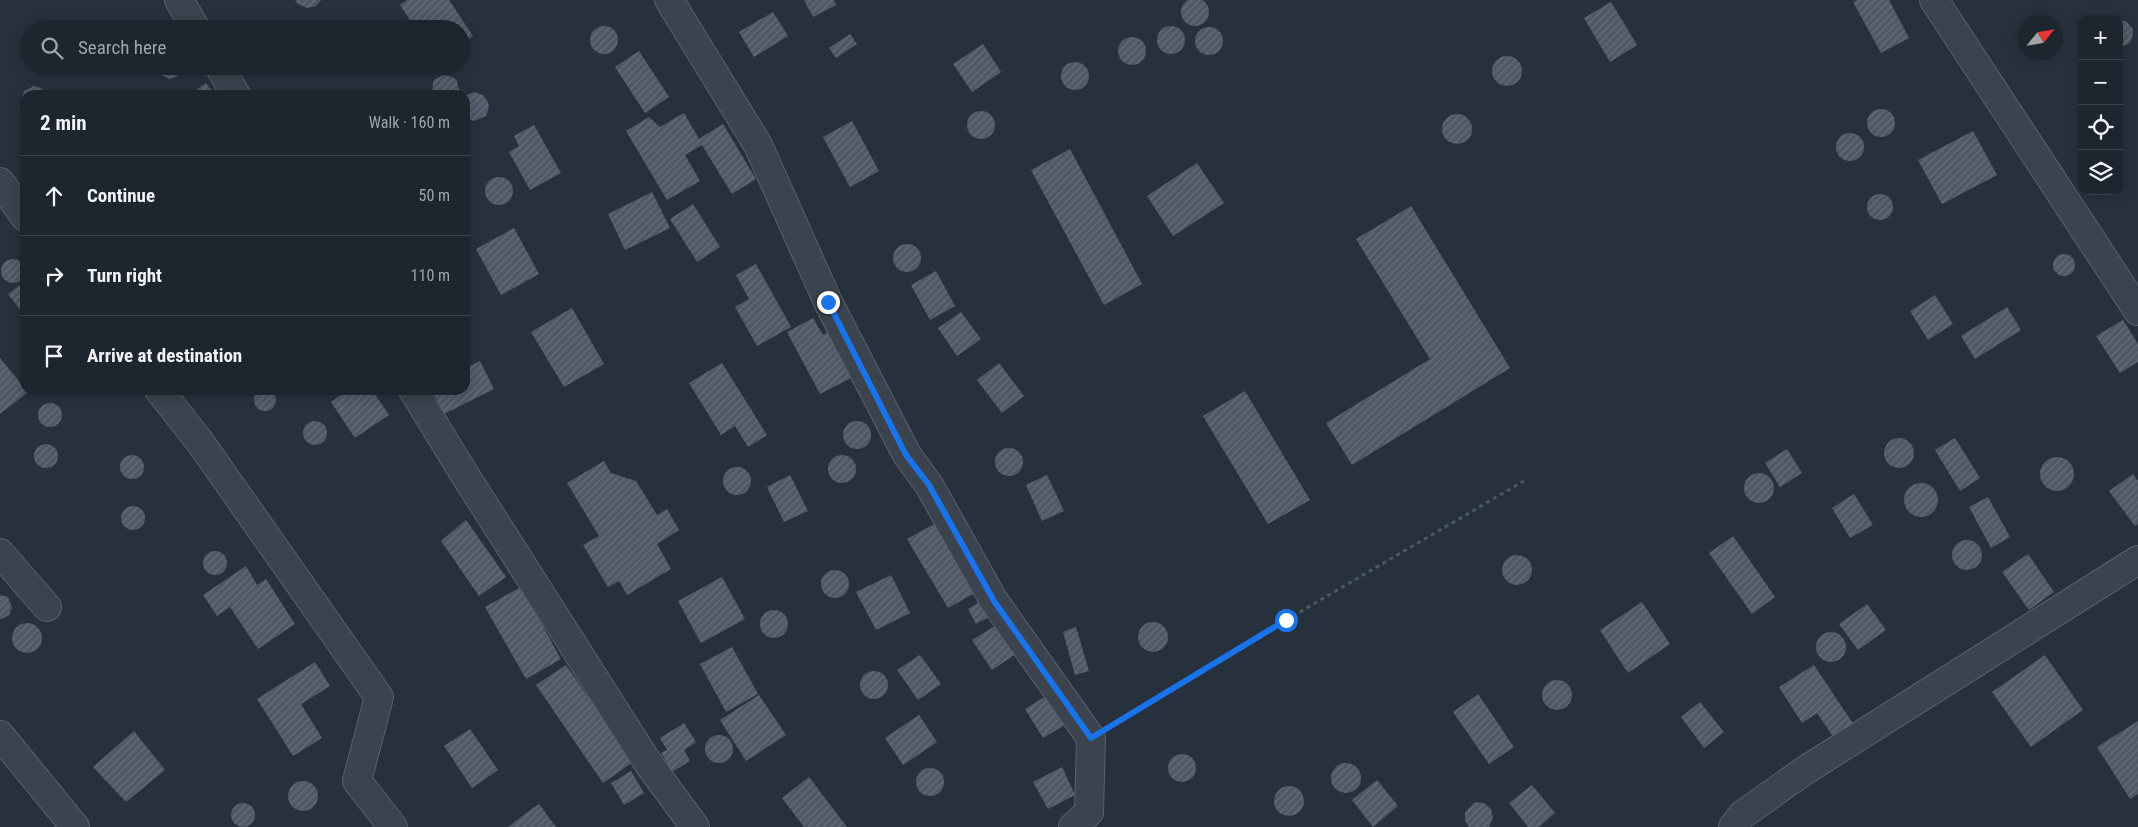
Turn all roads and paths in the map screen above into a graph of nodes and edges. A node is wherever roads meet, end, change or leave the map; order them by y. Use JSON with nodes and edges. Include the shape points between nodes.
{"nodes":[{"id":1,"x":179,"y":0,"type":"edge"},
{"id":2,"x":669,"y":0,"type":"edge"},
{"id":3,"x":1934,"y":0,"type":"edge"},
{"id":4,"x":191,"y":20,"type":"edge"},
{"id":5,"x":224,"y":75,"type":"edge"},
{"id":6,"x":233,"y":90,"type":"edge"},
{"id":7,"x":0,"y":182,"type":"edge"},
{"id":8,"x":20,"y":210,"type":"edge"},
{"id":9,"x":2138,"y":311,"type":"edge"},
{"id":10,"x":163,"y":395,"type":"edge"},
{"id":11,"x":417,"y":395,"type":"edge"},
{"id":12,"x":1524,"y":481,"type":"dead end"},
{"id":13,"x":0,"y":552,"type":"edge"},
{"id":14,"x":2138,"y":560,"type":"edge"},
{"id":15,"x":48,"y":607,"type":"dead end"},
{"id":16,"x":0,"y":735,"type":"edge"},
{"id":17,"x":1091,"y":738,"type":"junction"},
{"id":18,"x":75,"y":827,"type":"edge"},
{"id":19,"x":393,"y":827,"type":"edge"},
{"id":20,"x":695,"y":827,"type":"edge"},
{"id":21,"x":1073,"y":827,"type":"edge"},
{"id":22,"x":1735,"y":827,"type":"edge"}],
"edges":[{"from":1,"to":4,"type":"street"},
{"from":2,"to":17,"type":"street","via":[[758,145],[828,302],[906,455],[929,485],[994,601]]},
{"from":3,"to":9,"type":"street"},
{"from":5,"to":6,"type":"street"},
{"from":7,"to":8,"type":"street"},
{"from":10,"to":19,"type":"street","via":[[200,442],[379,698],[357,781]]},
{"from":11,"to":20,"type":"street","via":[[648,763]]},
{"from":12,"to":17,"type":"path"},
{"from":13,"to":15,"type":"street"},
{"from":14,"to":22,"type":"street","via":[[1804,771],[1742,815]]},
{"from":16,"to":18,"type":"street"},
{"from":17,"to":21,"type":"street","via":[[1089,812]]}]}
